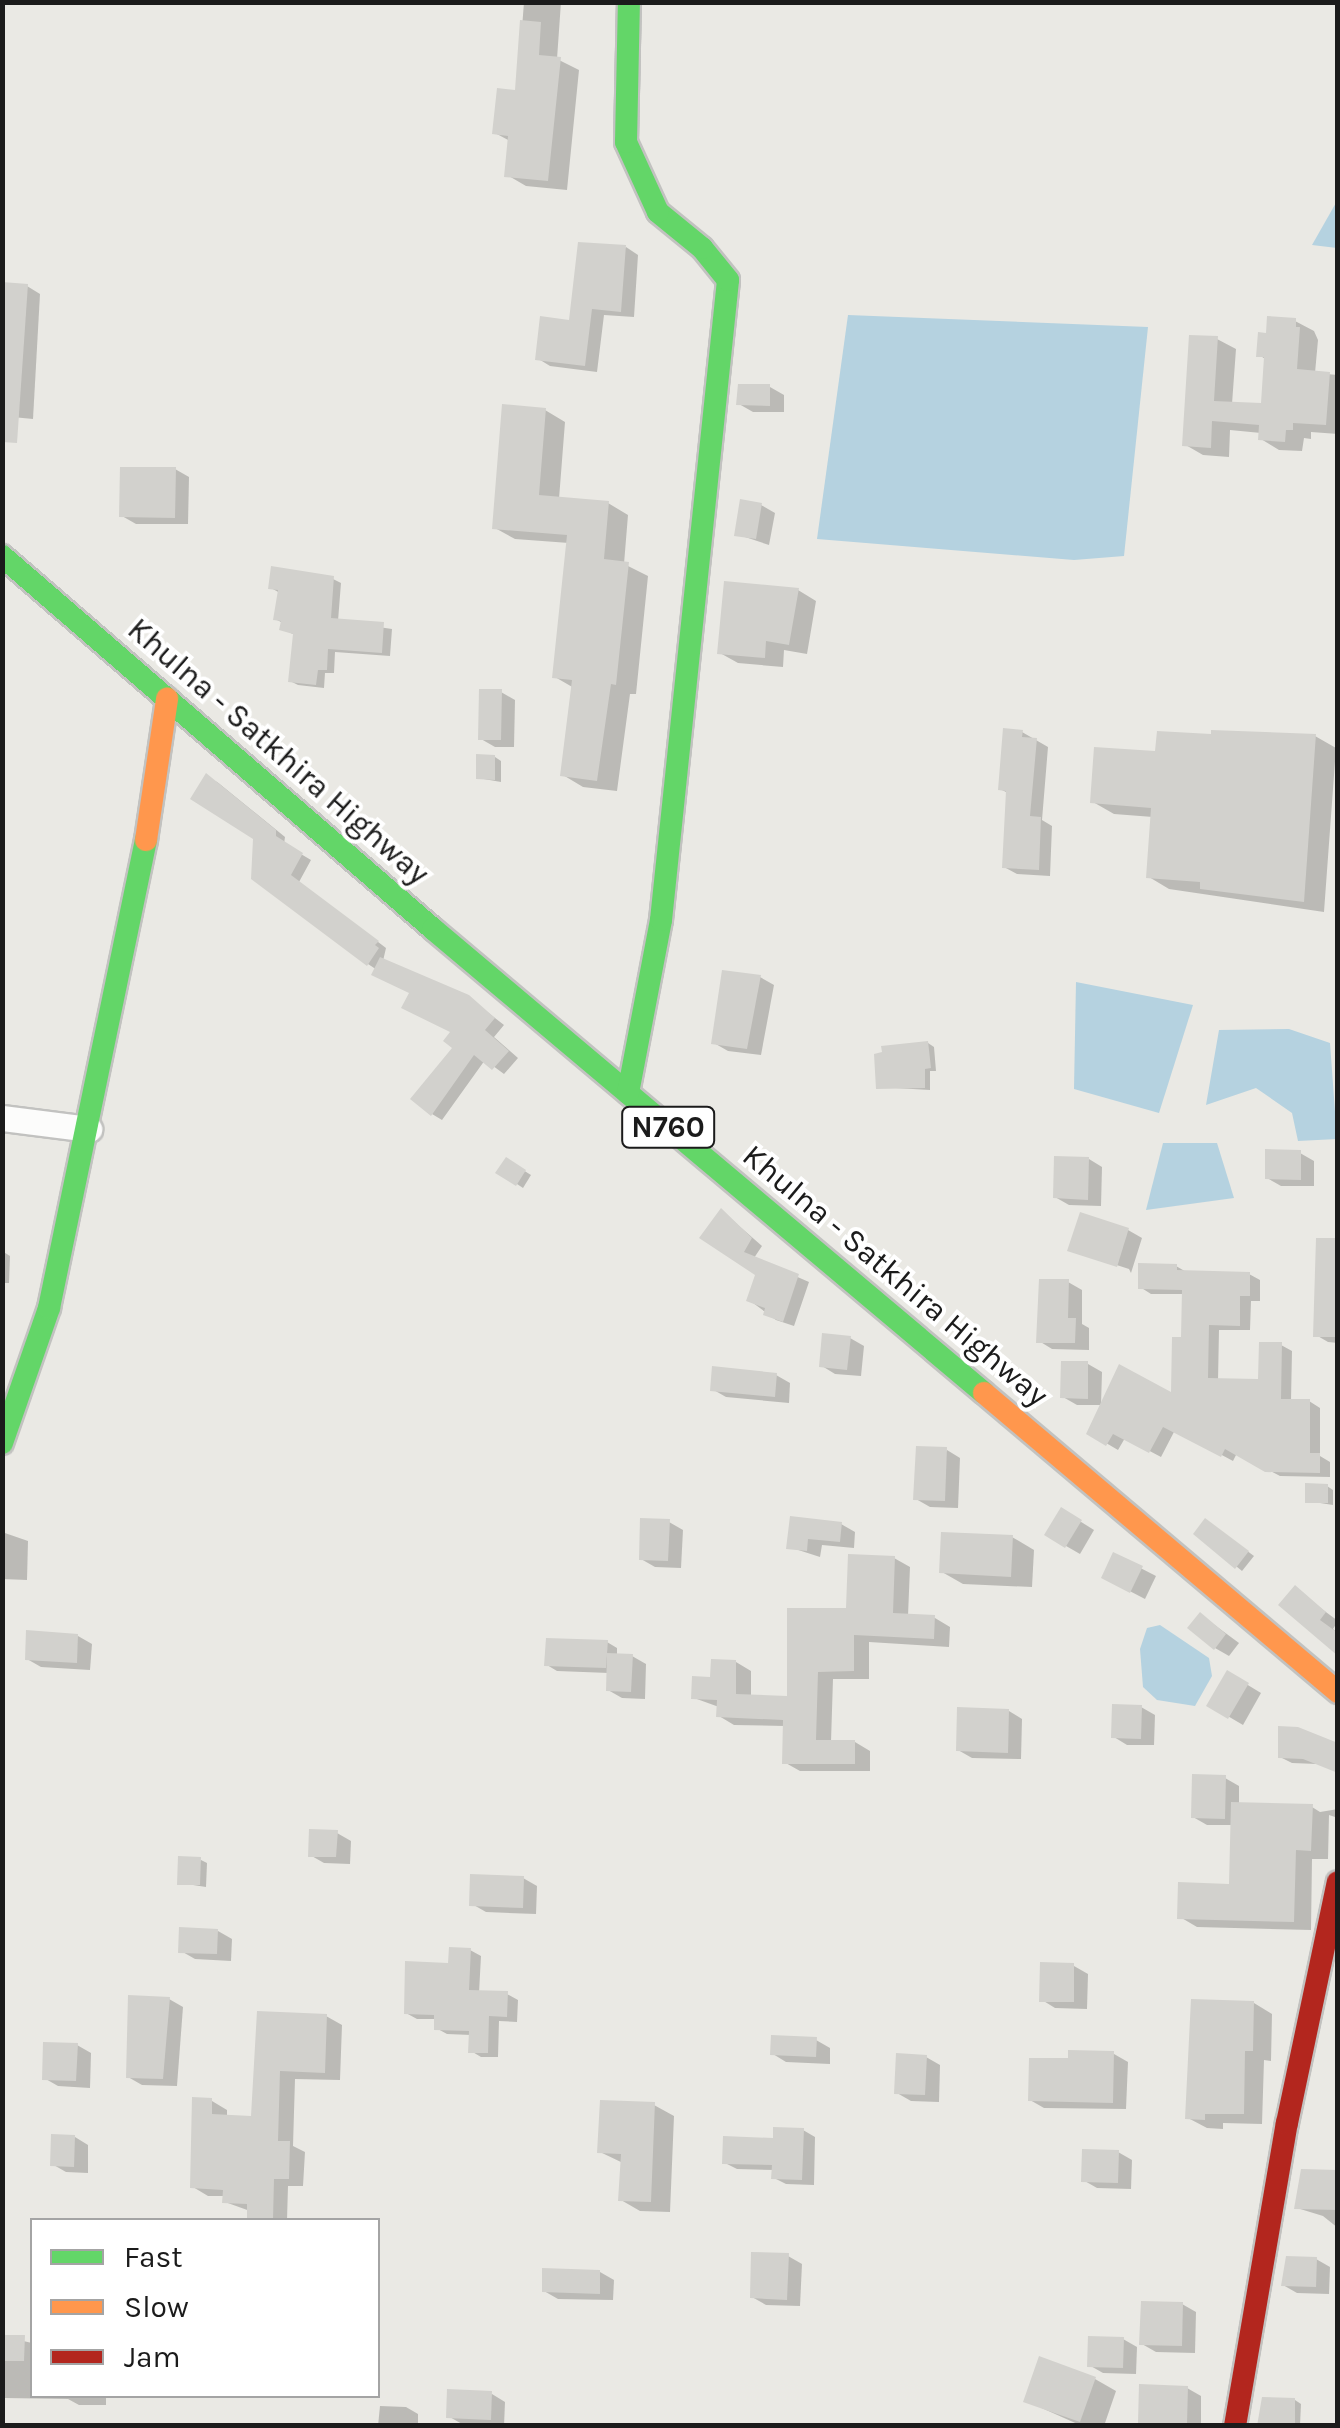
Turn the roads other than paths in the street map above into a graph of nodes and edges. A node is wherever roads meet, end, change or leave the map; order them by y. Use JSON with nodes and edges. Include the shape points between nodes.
{"nodes":[{"id":1,"x":629,"y":2,"type":"edge"},
{"id":2,"x":2,"y":556,"type":"edge"},
{"id":3,"x":167,"y":699,"type":"junction"},
{"id":4,"x":628,"y":1094,"type":"junction"},
{"id":5,"x":2,"y":1118,"type":"edge"},
{"id":6,"x":89,"y":1128,"type":"junction"},
{"id":7,"x":2,"y":1444,"type":"edge"},
{"id":8,"x":1338,"y":1692,"type":"edge"},
{"id":9,"x":1338,"y":1882,"type":"edge"},
{"id":10,"x":1235,"y":2426,"type":"edge"}],
"edges":[{"from":1,"to":4,"type":"main road","via":[[626,142],[658,212],[728,280],[661,920]]},
{"from":2,"to":3,"type":"main road","name":"Khulna - Satkhira Highway","number":"N760"},
{"from":3,"to":4,"type":"main road","name":"Khulna - Satkhira Highway","number":"N760"},
{"from":3,"to":6,"type":"main road","via":[[140,877]]},
{"from":4,"to":8,"type":"main road","name":"Khulna - Satkhira Highway","number":"N760"},
{"from":5,"to":6,"type":"street"},
{"from":6,"to":7,"type":"main road","via":[[58,1246],[50,1308]]},
{"from":9,"to":10,"type":"main road"}]}
